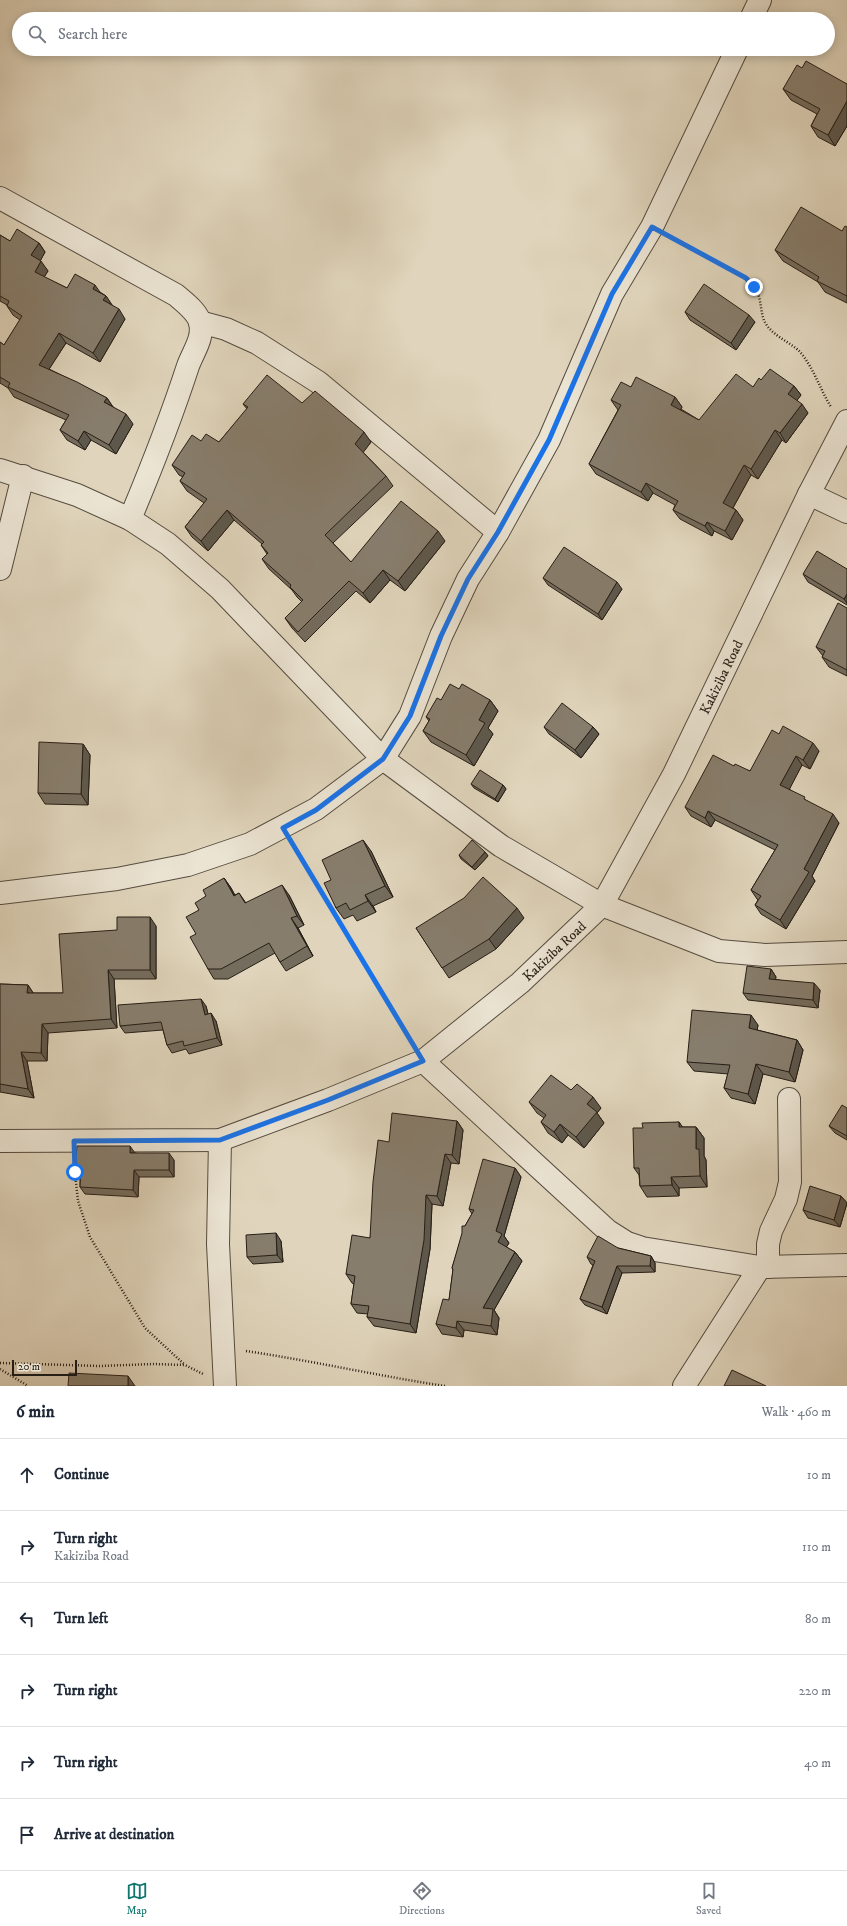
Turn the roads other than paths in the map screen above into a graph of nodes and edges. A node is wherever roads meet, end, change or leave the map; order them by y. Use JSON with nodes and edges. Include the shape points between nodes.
{"nodes":[{"id":1,"x":760,"y":0,"type":"edge"},
{"id":2,"x":754,"y":12,"type":"edge"},
{"id":3,"x":734,"y":56,"type":"edge"},
{"id":4,"x":0,"y":198,"type":"edge"},
{"id":5,"x":200,"y":322,"type":"junction"},
{"id":6,"x":845,"y":424,"type":"edge"},
{"id":7,"x":0,"y":470,"type":"edge"},
{"id":8,"x":23,"y":476,"type":"junction"},
{"id":9,"x":809,"y":494,"type":"junction"},
{"id":10,"x":847,"y":512,"type":"edge"},
{"id":11,"x":130,"y":520,"type":"junction"},
{"id":12,"x":498,"y":532,"type":"junction"},
{"id":13,"x":0,"y":569,"type":"edge"},
{"id":14,"x":383,"y":759,"type":"junction"},
{"id":15,"x":0,"y":893,"type":"edge"},
{"id":16,"x":602,"y":905,"type":"junction"},
{"id":17,"x":847,"y":952,"type":"edge"},
{"id":18,"x":423,"y":1061,"type":"junction"},
{"id":19,"x":789,"y":1099,"type":"dead end"},
{"id":20,"x":220,"y":1140,"type":"junction"},
{"id":21,"x":0,"y":1142,"type":"edge"},
{"id":22,"x":847,"y":1265,"type":"edge"},
{"id":23,"x":764,"y":1267,"type":"junction"},
{"id":24,"x":225,"y":1386,"type":"edge"},
{"id":25,"x":684,"y":1386,"type":"edge"}],
"edges":[{"from":1,"to":2,"type":"street"},
{"from":3,"to":12,"type":"street","via":[[652,227],[612,294],[549,440]]},
{"from":4,"to":5,"type":"street","via":[[176,296],[191,309]]},
{"from":5,"to":11,"type":"street","via":[[200,338]]},
{"from":5,"to":12,"type":"street","via":[[226,329],[257,343],[318,382]]},
{"from":6,"to":9,"type":"street","name":"Kakiziba Road"},
{"from":7,"to":8,"type":"street"},
{"from":8,"to":11,"type":"street","via":[[77,495]]},
{"from":8,"to":13,"type":"street"},
{"from":9,"to":10,"type":"street"},
{"from":9,"to":16,"type":"street","name":"Kakiziba Road","via":[[674,774]]},
{"from":11,"to":14,"type":"street","via":[[168,544],[220,589]]},
{"from":12,"to":14,"type":"street","via":[[468,579],[441,636],[410,716]]},
{"from":14,"to":15,"type":"street","via":[[316,810],[250,844],[188,865],[117,879]]},
{"from":14,"to":16,"type":"street","via":[[500,846]]},
{"from":16,"to":17,"type":"street","via":[[719,951],[765,955]]},
{"from":16,"to":18,"type":"street","name":"Kakiziba Road","via":[[520,983]]},
{"from":18,"to":20,"type":"street","name":"Kakiziba Road"},
{"from":18,"to":23,"type":"street","via":[[617,1237],[642,1248]]},
{"from":19,"to":23,"type":"street","via":[[790,1182],[786,1198],[771,1230]]},
{"from":20,"to":21,"type":"street","name":"Kakiziba Road"},
{"from":20,"to":24,"type":"street","via":[[218,1244]]},
{"from":22,"to":23,"type":"street"},
{"from":23,"to":25,"type":"street"}]}
